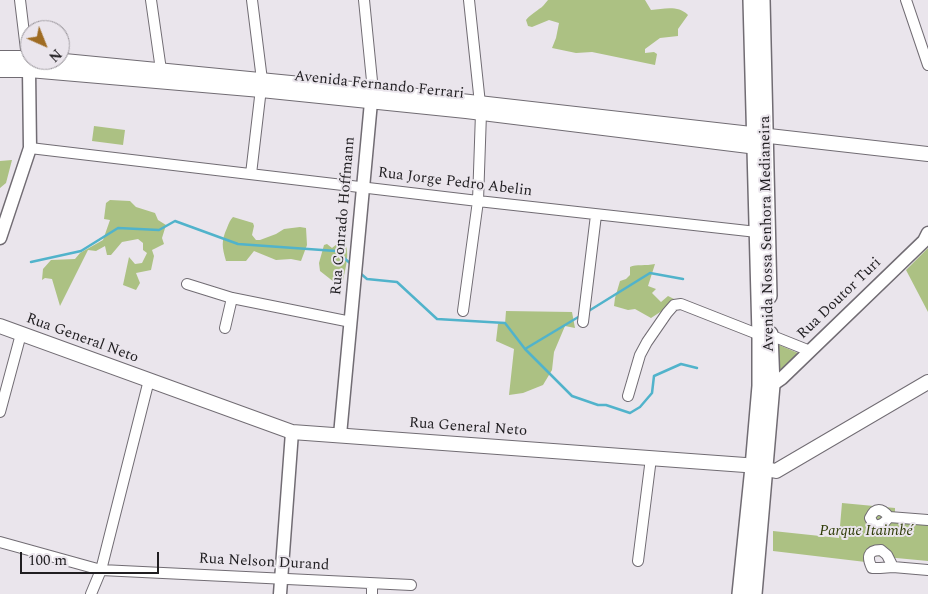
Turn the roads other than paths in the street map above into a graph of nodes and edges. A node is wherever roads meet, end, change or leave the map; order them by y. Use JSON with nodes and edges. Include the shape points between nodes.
{"nodes":[{"id":1,"x":20,"y":0,"type":"edge"},
{"id":2,"x":151,"y":0,"type":"edge"},
{"id":3,"x":252,"y":0,"type":"edge"},
{"id":4,"x":364,"y":0,"type":"edge"},
{"id":5,"x":469,"y":0,"type":"edge"},
{"id":6,"x":751,"y":0,"type":"edge"},
{"id":7,"x":762,"y":0,"type":"edge"},
{"id":8,"x":906,"y":0,"type":"edge"},
{"id":9,"x":23,"y":20,"type":"edge"},
{"id":10,"x":0,"y":58,"type":"edge"},
{"id":11,"x":20,"y":61,"type":"edge"},
{"id":12,"x":70,"y":61,"type":"edge"},
{"id":13,"x":20,"y":64,"type":"edge"},
{"id":14,"x":928,"y":65,"type":"edge"},
{"id":15,"x":70,"y":66,"type":"edge"},
{"id":16,"x":0,"y":70,"type":"edge"},
{"id":17,"x":29,"y":70,"type":"edge"},
{"id":18,"x":161,"y":70,"type":"junction"},
{"id":19,"x":261,"y":85,"type":"junction"},
{"id":20,"x":372,"y":96,"type":"junction"},
{"id":21,"x":480,"y":108,"type":"junction"},
{"id":22,"x":760,"y":141,"type":"junction"},
{"id":23,"x":30,"y":148,"type":"junction"},
{"id":24,"x":928,"y":154,"type":"edge"},
{"id":25,"x":251,"y":174,"type":"junction"},
{"id":26,"x":363,"y":187,"type":"junction"},
{"id":27,"x":478,"y":201,"type":"junction"},
{"id":28,"x":596,"y":214,"type":"junction"},
{"id":29,"x":757,"y":232,"type":"junction"},
{"id":30,"x":928,"y":233,"type":"edge"},
{"id":31,"x":0,"y":238,"type":"edge"},
{"id":32,"x":187,"y":284,"type":"dead end"},
{"id":33,"x":232,"y":298,"type":"junction"},
{"id":34,"x":463,"y":311,"type":"dead end"},
{"id":35,"x":351,"y":322,"type":"junction"},
{"id":36,"x":584,"y":322,"type":"dead end"},
{"id":37,"x":0,"y":326,"type":"edge"},
{"id":38,"x":225,"y":328,"type":"dead end"},
{"id":39,"x":20,"y":334,"type":"junction"},
{"id":40,"x":765,"y":335,"type":"junction"},
{"id":41,"x":810,"y":350,"type":"junction"},
{"id":42,"x":149,"y":380,"type":"junction"},
{"id":43,"x":928,"y":382,"type":"edge"},
{"id":44,"x":772,"y":385,"type":"junction"},
{"id":45,"x":628,"y":396,"type":"dead end"},
{"id":46,"x":0,"y":412,"type":"edge"},
{"id":47,"x":292,"y":432,"type":"junction"},
{"id":48,"x":340,"y":435,"type":"junction"},
{"id":49,"x":651,"y":458,"type":"junction"},
{"id":50,"x":759,"y":468,"type":"junction"},
{"id":51,"x":889,"y":516,"type":"dead end"},
{"id":52,"x":928,"y":520,"type":"edge"},
{"id":53,"x":0,"y":542,"type":"edge"},
{"id":54,"x":638,"y":561,"type":"dead end"},
{"id":55,"x":893,"y":567,"type":"dead end"},
{"id":56,"x":101,"y":570,"type":"junction"},
{"id":57,"x":928,"y":570,"type":"edge"},
{"id":58,"x":282,"y":579,"type":"junction"},
{"id":59,"x":411,"y":586,"type":"dead end"},
{"id":60,"x":372,"y":589,"type":"edge"},
{"id":61,"x":91,"y":594,"type":"edge"},
{"id":62,"x":280,"y":594,"type":"edge"},
{"id":63,"x":740,"y":594,"type":"edge"},
{"id":64,"x":754,"y":594,"type":"edge"}],
"edges":[{"from":1,"to":9,"type":"street"},
{"from":2,"to":18,"type":"street"},
{"from":3,"to":19,"type":"street"},
{"from":4,"to":20,"type":"street","name":"Rua Conrado Hoffmann"},
{"from":5,"to":21,"type":"street"},
{"from":6,"to":22,"type":"main road","name":"Avenida Nossa Senhora Medianeira"},
{"from":7,"to":22,"type":"main road","name":"Avenida Nossa Senhora Medianeira"},
{"from":8,"to":14,"type":"street"},
{"from":10,"to":11,"type":"main road","name":"Avenida Fernando Ferrari"},
{"from":12,"to":18,"type":"main road","name":"Avenida Fernando Ferrari"},
{"from":13,"to":16,"type":"main road","name":"Avenida Fernando Ferrari"},
{"from":15,"to":19,"type":"main road","name":"Avenida Fernando Ferrari"},
{"from":17,"to":23,"type":"street"},
{"from":18,"to":19,"type":"main road","name":"Avenida Fernando Ferrari"},
{"from":19,"to":20,"type":"main road","name":"Avenida Fernando Ferrari"},
{"from":19,"to":25,"type":"street"},
{"from":20,"to":21,"type":"main road","name":"Avenida Fernando Ferrari"},
{"from":20,"to":26,"type":"street","name":"Rua Conrado Hoffmann"},
{"from":21,"to":22,"type":"main road","name":"Avenida Fernando Ferrari"},
{"from":21,"to":27,"type":"street"},
{"from":22,"to":24,"type":"main road","name":"Avenida Fernando Ferrari"},
{"from":22,"to":29,"type":"main road","name":"Avenida Nossa Senhora Medianeira"},
{"from":22,"to":40,"type":"main road","name":"Avenida Nossa Senhora Medianeira"},
{"from":23,"to":25,"type":"street","name":"Rua Jorge Pedro Abelin"},
{"from":23,"to":31,"type":"street"},
{"from":25,"to":26,"type":"street","name":"Rua Jorge Pedro Abelin"},
{"from":26,"to":27,"type":"street","name":"Rua Jorge Pedro Abelin"},
{"from":26,"to":35,"type":"street","name":"Rua Conrado Hoffmann"},
{"from":27,"to":28,"type":"street","name":"Rua Jorge Pedro Abelin"},
{"from":27,"to":34,"type":"street"},
{"from":28,"to":29,"type":"street","name":"Rua Jorge Pedro Abelin"},
{"from":28,"to":36,"type":"street"},
{"from":29,"to":40,"type":"main road","name":"Avenida Nossa Senhora Medianeira"},
{"from":30,"to":41,"type":"street","name":"Rua Doutor Turi","via":[[924,241]]},
{"from":32,"to":33,"type":"street"},
{"from":33,"to":35,"type":"street"},
{"from":33,"to":38,"type":"street"},
{"from":35,"to":48,"type":"street","name":"Rua Conrado Hoffmann"},
{"from":37,"to":39,"type":"main road","name":"Rua General Neto"},
{"from":39,"to":42,"type":"main road","name":"Rua General Neto"},
{"from":39,"to":46,"type":"street"},
{"from":40,"to":41,"type":"street"},
{"from":40,"to":44,"type":"main road","name":"Avenida Nossa Senhora Medianeira"},
{"from":40,"to":45,"type":"street","via":[[680,304],[674,306],[643,348]]},
{"from":40,"to":50,"type":"main road","name":"Avenida Nossa Senhora Medianeira","via":[[760,386]]},
{"from":41,"to":44,"type":"street","name":"Rua Doutor Turi"},
{"from":42,"to":47,"type":"main road","name":"Rua General Neto"},
{"from":42,"to":56,"type":"street"},
{"from":43,"to":50,"type":"main road","name":"Rua General Neto","via":[[776,471]]},
{"from":44,"to":50,"type":"main road","name":"Avenida Nossa Senhora Medianeira"},
{"from":47,"to":48,"type":"main road","name":"Rua General Neto"},
{"from":47,"to":58,"type":"street"},
{"from":48,"to":49,"type":"main road","name":"Rua General Neto"},
{"from":49,"to":50,"type":"main road","name":"Rua General Neto"},
{"from":49,"to":54,"type":"street"},
{"from":50,"to":63,"type":"main road"},
{"from":50,"to":64,"type":"main road"},
{"from":51,"to":52,"type":"street"},
{"from":53,"to":56,"type":"street","name":"Rua Nelson Durand"},
{"from":55,"to":57,"type":"street"},
{"from":56,"to":58,"type":"street","name":"Rua Nelson Durand"},
{"from":56,"to":61,"type":"street"},
{"from":58,"to":60,"type":"street","name":"Rua Nelson Durand"},
{"from":58,"to":62,"type":"street"},
{"from":59,"to":60,"type":"street","name":"Rua Nelson Durand"}]}
